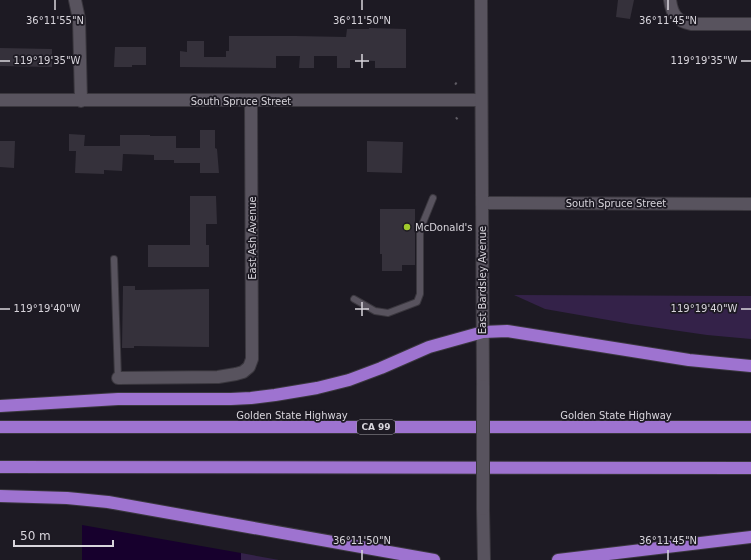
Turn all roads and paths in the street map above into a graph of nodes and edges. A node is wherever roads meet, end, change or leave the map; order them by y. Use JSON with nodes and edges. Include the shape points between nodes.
{"nodes":[{"id":1,"x":75,"y":0,"type":"edge"},
{"id":2,"x":481,"y":0,"type":"edge"},
{"id":3,"x":670,"y":0,"type":"edge"},
{"id":4,"x":751,"y":24,"type":"edge"},
{"id":5,"x":0,"y":100,"type":"edge"},
{"id":6,"x":482,"y":100,"type":"junction"},
{"id":7,"x":81,"y":101,"type":"junction"},
{"id":8,"x":251,"y":101,"type":"junction"},
{"id":9,"x":433,"y":198,"type":"dead end"},
{"id":10,"x":482,"y":203,"type":"junction"},
{"id":11,"x":751,"y":204,"type":"edge"},
{"id":12,"x":114,"y":258,"type":"dead end"},
{"id":13,"x":354,"y":299,"type":"dead end"},
{"id":14,"x":483,"y":332,"type":"junction"},
{"id":15,"x":751,"y":366,"type":"edge"},
{"id":16,"x":118,"y":378,"type":"joint"},
{"id":17,"x":0,"y":406,"type":"edge"},
{"id":18,"x":0,"y":427,"type":"edge"},
{"id":19,"x":751,"y":428,"type":"edge"},
{"id":20,"x":0,"y":467,"type":"edge"},
{"id":21,"x":751,"y":468,"type":"edge"},
{"id":22,"x":0,"y":496,"type":"edge"},
{"id":23,"x":751,"y":537,"type":"edge"},
{"id":24,"x":434,"y":560,"type":"edge"},
{"id":25,"x":484,"y":560,"type":"edge"},
{"id":26,"x":558,"y":560,"type":"edge"}],
"edges":[{"from":1,"to":7,"type":"street","via":[[81,45]]},
{"from":2,"to":6,"type":"street","name":"East Bardsley Avenue"},
{"from":3,"to":4,"type":"street","via":[[676,18],[683,22]]},
{"from":5,"to":7,"type":"street","name":"South Spruce Street"},
{"from":6,"to":8,"type":"street","name":"South Spruce Street"},
{"from":6,"to":10,"type":"street","name":"East Bardsley Avenue"},
{"from":7,"to":8,"type":"street","name":"South Spruce Street"},
{"from":8,"to":16,"type":"street","name":"East Ash Avenue","via":[[252,359],[249,367],[243,372],[218,377]]},
{"from":9,"to":13,"type":"lane","via":[[420,230],[420,294],[417,302],[388,313],[375,311]]},
{"from":10,"to":11,"type":"street","name":"South Spruce Street"},
{"from":10,"to":14,"type":"street","name":"East Bardsley Avenue"},
{"from":12,"to":16,"type":"lane"},
{"from":14,"to":15,"type":"highway","via":[[510,331],[689,360]]},
{"from":14,"to":17,"type":"highway","via":[[429,348],[349,380],[275,395],[231,399],[118,399]]},
{"from":14,"to":25,"type":"street","name":"East Bardsley Avenue","bridge":true},
{"from":18,"to":19,"type":"highway","name":"Golden State Highway","number":"CA 99"},
{"from":20,"to":21,"type":"highway"},
{"from":22,"to":24,"type":"highway","via":[[108,502]]},
{"from":23,"to":26,"type":"highway"}]}
